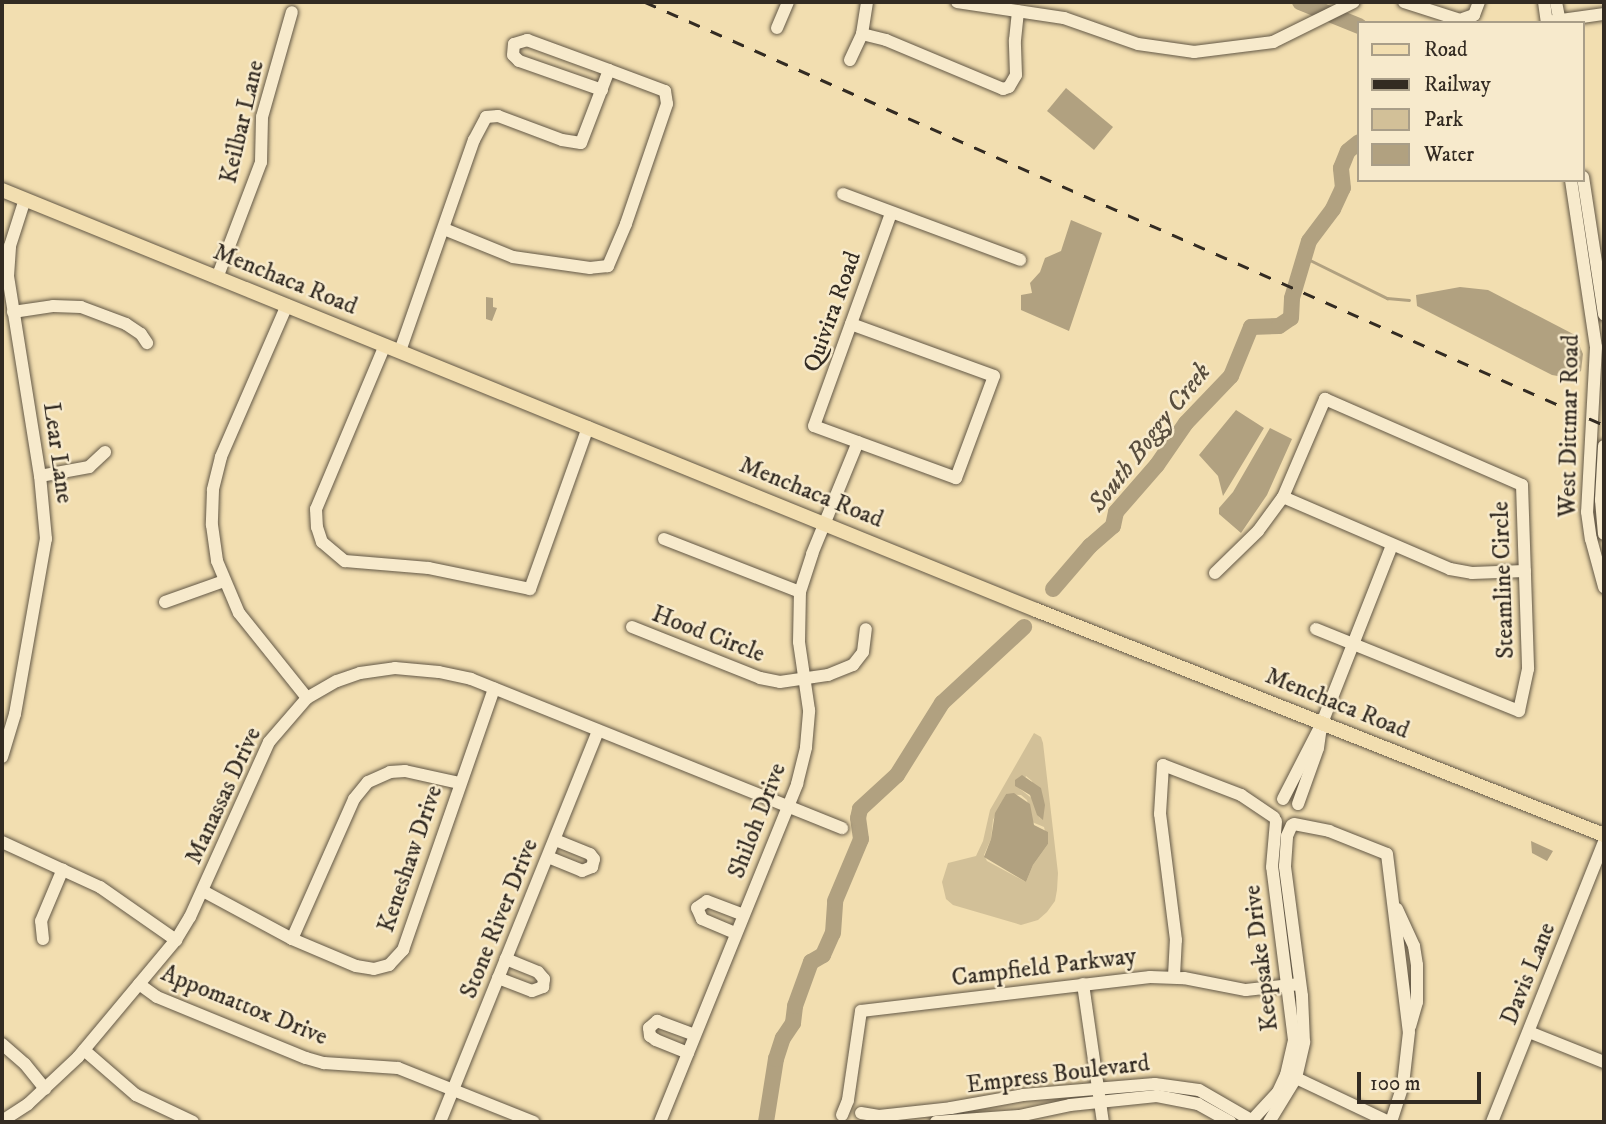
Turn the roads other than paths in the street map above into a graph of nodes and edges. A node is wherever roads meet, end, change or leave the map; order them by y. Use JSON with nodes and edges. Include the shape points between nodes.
{"nodes":[{"id":1,"x":788,"y":2,"type":"edge"},
{"id":2,"x":867,"y":2,"type":"edge"},
{"id":3,"x":957,"y":2,"type":"edge"},
{"id":4,"x":1354,"y":2,"type":"edge"},
{"id":5,"x":1404,"y":2,"type":"edge"},
{"id":6,"x":1479,"y":2,"type":"edge"},
{"id":7,"x":1544,"y":2,"type":"edge"},
{"id":8,"x":1556,"y":2,"type":"edge"},
{"id":9,"x":1018,"y":11,"type":"junction"},
{"id":10,"x":292,"y":12,"type":"dead end"},
{"id":11,"x":1604,"y":14,"type":"edge"},
{"id":12,"x":1553,"y":21,"type":"edge"},
{"id":13,"x":1553,"y":21,"type":"edge"},
{"id":14,"x":1559,"y":21,"type":"edge"},
{"id":15,"x":777,"y":28,"type":"dead end"},
{"id":16,"x":862,"y":34,"type":"junction"},
{"id":17,"x":850,"y":60,"type":"dead end"},
{"id":18,"x":609,"y":70,"type":"junction"},
{"id":19,"x":602,"y":90,"type":"junction"},
{"id":20,"x":1571,"y":182,"type":"edge"},
{"id":21,"x":1584,"y":182,"type":"edge"},
{"id":22,"x":2,"y":190,"type":"edge"},
{"id":23,"x":843,"y":194,"type":"dead end"},
{"id":24,"x":25,"y":200,"type":"junction"},
{"id":25,"x":891,"y":213,"type":"junction"},
{"id":26,"x":444,"y":229,"type":"junction"},
{"id":27,"x":1020,"y":260,"type":"dead end"},
{"id":28,"x":217,"y":278,"type":"junction"},
{"id":29,"x":288,"y":305,"type":"junction"},
{"id":30,"x":13,"y":312,"type":"junction"},
{"id":31,"x":1604,"y":314,"type":"edge"},
{"id":32,"x":1599,"y":323,"type":"edge"},
{"id":33,"x":851,"y":324,"type":"junction"},
{"id":34,"x":148,"y":343,"type":"dead end"},
{"id":35,"x":385,"y":345,"type":"junction"},
{"id":36,"x":400,"y":351,"type":"junction"},
{"id":37,"x":588,"y":427,"type":"junction"},
{"id":38,"x":858,"y":442,"type":"junction"},
{"id":39,"x":1604,"y":446,"type":"edge"},
{"id":40,"x":106,"y":452,"type":"dead end"},
{"id":41,"x":40,"y":476,"type":"junction"},
{"id":42,"x":1283,"y":497,"type":"junction"},
{"id":43,"x":827,"y":523,"type":"junction"},
{"id":44,"x":1604,"y":534,"type":"edge"},
{"id":45,"x":664,"y":539,"type":"dead end"},
{"id":46,"x":1392,"y":545,"type":"junction"},
{"id":47,"x":1599,"y":555,"type":"edge"},
{"id":48,"x":1525,"y":571,"type":"junction"},
{"id":49,"x":1215,"y":573,"type":"dead end"},
{"id":50,"x":224,"y":581,"type":"junction"},
{"id":51,"x":1604,"y":587,"type":"edge"},
{"id":52,"x":800,"y":592,"type":"junction"},
{"id":53,"x":165,"y":602,"type":"dead end"},
{"id":54,"x":632,"y":627,"type":"dead end"},
{"id":55,"x":866,"y":629,"type":"dead end"},
{"id":56,"x":1317,"y":629,"type":"dead end"},
{"id":57,"x":1353,"y":644,"type":"junction"},
{"id":58,"x":805,"y":679,"type":"junction"},
{"id":59,"x":494,"y":688,"type":"junction"},
{"id":60,"x":307,"y":698,"type":"junction"},
{"id":61,"x":2,"y":712,"type":"edge"},
{"id":62,"x":15,"y":714,"type":"junction"},
{"id":63,"x":1322,"y":723,"type":"junction"},
{"id":64,"x":598,"y":731,"type":"junction"},
{"id":65,"x":2,"y":757,"type":"edge"},
{"id":66,"x":459,"y":783,"type":"junction"},
{"id":67,"x":1241,"y":795,"type":"junction"},
{"id":68,"x":1281,"y":800,"type":"junction"},
{"id":69,"x":1298,"y":806,"type":"junction"},
{"id":70,"x":788,"y":807,"type":"junction"},
{"id":71,"x":1275,"y":819,"type":"junction"},
{"id":72,"x":1293,"y":824,"type":"junction"},
{"id":73,"x":842,"y":828,"type":"dead end"},
{"id":74,"x":1329,"y":831,"type":"junction"},
{"id":75,"x":1604,"y":835,"type":"edge"},
{"id":76,"x":555,"y":840,"type":"junction"},
{"id":77,"x":2,"y":842,"type":"edge"},
{"id":78,"x":1604,"y":842,"type":"edge"},
{"id":79,"x":548,"y":857,"type":"junction"},
{"id":80,"x":62,"y":869,"type":"junction"},
{"id":81,"x":203,"y":891,"type":"junction"},
{"id":82,"x":743,"y":915,"type":"junction"},
{"id":83,"x":736,"y":933,"type":"junction"},
{"id":84,"x":43,"y":939,"type":"dead end"},
{"id":85,"x":292,"y":939,"type":"junction"},
{"id":86,"x":176,"y":940,"type":"junction"},
{"id":87,"x":506,"y":959,"type":"junction"},
{"id":88,"x":1174,"y":976,"type":"junction"},
{"id":89,"x":498,"y":978,"type":"junction"},
{"id":90,"x":139,"y":984,"type":"junction"},
{"id":91,"x":1300,"y":984,"type":"junction"},
{"id":92,"x":1083,"y":985,"type":"junction"},
{"id":93,"x":1286,"y":986,"type":"junction"},
{"id":94,"x":1528,"y":1032,"type":"junction"},
{"id":95,"x":695,"y":1035,"type":"junction"},
{"id":96,"x":2,"y":1044,"type":"edge"},
{"id":97,"x":84,"y":1050,"type":"junction"},
{"id":98,"x":688,"y":1053,"type":"junction"},
{"id":99,"x":1604,"y":1062,"type":"edge"},
{"id":100,"x":1296,"y":1078,"type":"junction"},
{"id":101,"x":851,"y":1080,"type":"junction"},
{"id":102,"x":46,"y":1089,"type":"junction"},
{"id":103,"x":453,"y":1090,"type":"junction"},
{"id":104,"x":1100,"y":1095,"type":"junction"},
{"id":105,"x":863,"y":1116,"type":"edge"},
{"id":106,"x":840,"y":1119,"type":"edge"},
{"id":107,"x":2,"y":1121,"type":"edge"},
{"id":108,"x":1253,"y":1121,"type":"edge"},
{"id":109,"x":193,"y":1122,"type":"edge"},
{"id":110,"x":440,"y":1122,"type":"edge"},
{"id":111,"x":534,"y":1122,"type":"edge"},
{"id":112,"x":660,"y":1122,"type":"edge"},
{"id":113,"x":936,"y":1122,"type":"edge"},
{"id":114,"x":1103,"y":1122,"type":"edge"},
{"id":115,"x":1230,"y":1122,"type":"edge"},
{"id":116,"x":1269,"y":1122,"type":"edge"},
{"id":117,"x":1390,"y":1122,"type":"edge"},
{"id":118,"x":1492,"y":1122,"type":"edge"}],
"edges":[{"from":1,"to":15,"type":"street"},
{"from":2,"to":16,"type":"street"},
{"from":3,"to":9,"type":"street"},
{"from":4,"to":9,"type":"street","via":[[1285,36],[1249,47],[1181,52],[1138,44],[1077,21]]},
{"from":5,"to":6,"type":"street","via":[[1460,20],[1474,15]]},
{"from":7,"to":12,"type":"street"},
{"from":8,"to":13,"type":"street"},
{"from":9,"to":16,"type":"street","via":[[1016,75],[1003,89]]},
{"from":10,"to":28,"type":"street","name":"Keilbar Lane","via":[[264,109],[261,162]]},
{"from":11,"to":14,"type":"street"},
{"from":16,"to":17,"type":"street"},
{"from":18,"to":19,"type":"street"},
{"from":18,"to":19,"type":"street","via":[[527,40],[514,44],[513,55],[519,61]]},
{"from":18,"to":26,"type":"street","via":[[651,84],[668,97],[608,266],[590,268],[513,257]]},
{"from":19,"to":26,"type":"street","via":[[580,144],[498,116],[486,117]]},
{"from":20,"to":32,"type":"street","name":"West Dittmar Road"},
{"from":21,"to":31,"type":"street","name":"West Dittmar Road"},
{"from":22,"to":24,"type":"main road","name":"Menchaca Road"},
{"from":23,"to":25,"type":"street"},
{"from":24,"to":28,"type":"main road","name":"Menchaca Road"},
{"from":24,"to":30,"type":"street","name":"Lear Lane","via":[[8,257]]},
{"from":25,"to":27,"type":"street"},
{"from":25,"to":33,"type":"street","name":"Quivira Road"},
{"from":26,"to":36,"type":"street"},
{"from":28,"to":29,"type":"main road","name":"Menchaca Road"},
{"from":29,"to":35,"type":"main road","name":"Menchaca Road"},
{"from":29,"to":50,"type":"street","via":[[225,445],[216,476],[213,534]]},
{"from":30,"to":34,"type":"street","via":[[81,307],[126,324]]},
{"from":30,"to":41,"type":"street","name":"Lear Lane"},
{"from":32,"to":47,"type":"street","name":"West Dittmar Road","via":[[1587,490]]},
{"from":33,"to":38,"type":"street","name":"Quivira Road","via":[[814,426]]},
{"from":33,"to":38,"type":"street","via":[[994,376],[956,478]]},
{"from":35,"to":36,"type":"main road","name":"Menchaca Road"},
{"from":35,"to":37,"type":"street","via":[[316,509],[323,542],[345,561],[429,568],[530,589]]},
{"from":36,"to":37,"type":"main road","name":"Menchaca Road"},
{"from":37,"to":43,"type":"main road","name":"Menchaca Road"},
{"from":38,"to":43,"type":"street","name":"Shiloh Drive"},
{"from":39,"to":44,"type":"street","name":"West Dittmar Road"},
{"from":40,"to":41,"type":"street","via":[[89,467]]},
{"from":41,"to":62,"type":"street","name":"Lear Lane","via":[[44,557]]},
{"from":42,"to":46,"type":"street"},
{"from":42,"to":48,"type":"street","name":"Steamline Circle","via":[[1325,399],[1522,485]]},
{"from":42,"to":49,"type":"street","name":"Steamline Circle","via":[[1258,531]]},
{"from":43,"to":52,"type":"street","name":"Shiloh Drive","via":[[811,554]]},
{"from":43,"to":63,"type":"main road","name":"Menchaca Road"},
{"from":45,"to":52,"type":"street"},
{"from":46,"to":48,"type":"street","via":[[1461,572]]},
{"from":46,"to":57,"type":"street"},
{"from":47,"to":51,"type":"street","name":"West Dittmar Road"},
{"from":48,"to":57,"type":"street","name":"Steamline Circle","via":[[1528,669],[1519,711]]},
{"from":50,"to":53,"type":"street"},
{"from":50,"to":60,"type":"street","via":[[249,627]]},
{"from":52,"to":58,"type":"street","name":"Shiloh Drive","via":[[799,642]]},
{"from":54,"to":58,"type":"street","name":"Hood Circle","via":[[760,678],[780,682]]},
{"from":55,"to":58,"type":"street","name":"Hood Circle","via":[[863,652],[853,665]]},
{"from":56,"to":57,"type":"street","name":"Steamline Circle"},
{"from":57,"to":63,"type":"street"},
{"from":58,"to":70,"type":"street","name":"Shiloh Drive","via":[[809,710],[806,747]]},
{"from":59,"to":60,"type":"street","name":"Manassas Drive","via":[[457,676],[395,668],[348,677]]},
{"from":59,"to":64,"type":"street","name":"Manassas Drive"},
{"from":59,"to":66,"type":"street","name":"Keneshaw Drive"},
{"from":60,"to":81,"type":"street","name":"Manassas Drive","via":[[261,756]]},
{"from":61,"to":62,"type":"street"},
{"from":62,"to":65,"type":"street","name":"Lear Lane"},
{"from":63,"to":68,"type":"street"},
{"from":63,"to":69,"type":"street"},
{"from":63,"to":75,"type":"main road","name":"Menchaca Road"},
{"from":64,"to":70,"type":"street","name":"Manassas Drive"},
{"from":64,"to":76,"type":"street","name":"Stone River Drive"},
{"from":66,"to":85,"type":"street","via":[[405,771],[368,782],[354,799]]},
{"from":66,"to":85,"type":"street","name":"Keneshaw Drive","via":[[403,950],[395,961],[381,968],[366,968]]},
{"from":67,"to":68,"type":"street"},
{"from":67,"to":71,"type":"street"},
{"from":67,"to":88,"type":"street","via":[[1163,765],[1160,814],[1177,940]]},
{"from":68,"to":69,"type":"street"},
{"from":68,"to":71,"type":"street","via":[[1274,808]]},
{"from":69,"to":72,"type":"street","via":[[1300,815]]},
{"from":69,"to":74,"type":"street"},
{"from":70,"to":73,"type":"street","name":"Manassas Drive"},
{"from":70,"to":82,"type":"street","name":"Shiloh Drive"},
{"from":71,"to":72,"type":"street","via":[[1283,826]]},
{"from":71,"to":93,"type":"street","name":"Keepsake Drive","via":[[1272,867]]},
{"from":72,"to":74,"type":"street"},
{"from":72,"to":91,"type":"street","name":"Keepsake Drive","via":[[1287,836],[1285,866]]},
{"from":74,"to":117,"type":"street","via":[[1387,854],[1395,906],[1414,946],[1417,1002],[1403,1085]]},
{"from":76,"to":79,"type":"street","name":"Stone River Drive"},
{"from":76,"to":79,"type":"street","via":[[590,854],[592,867],[582,871]]},
{"from":77,"to":80,"type":"street"},
{"from":78,"to":94,"type":"street","name":"Davis Lane"},
{"from":79,"to":87,"type":"street","name":"Stone River Drive"},
{"from":80,"to":84,"type":"street","via":[[41,921]]},
{"from":80,"to":86,"type":"street","via":[[111,893]]},
{"from":81,"to":85,"type":"street","name":"Keneshaw Drive"},
{"from":81,"to":86,"type":"street","name":"Manassas Drive"},
{"from":82,"to":83,"type":"street","name":"Shiloh Drive"},
{"from":82,"to":83,"type":"street","via":[[707,901],[697,908],[702,919]]},
{"from":83,"to":95,"type":"street","name":"Shiloh Drive"},
{"from":86,"to":90,"type":"street","name":"Manassas Drive"},
{"from":87,"to":89,"type":"street","name":"Stone River Drive"},
{"from":87,"to":89,"type":"street","via":[[538,972],[543,987],[531,991]]},
{"from":88,"to":92,"type":"street","name":"Campfield Parkway"},
{"from":88,"to":93,"type":"street","name":"Campfield Parkway","via":[[1246,990]]},
{"from":89,"to":103,"type":"street","name":"Stone River Drive"},
{"from":90,"to":97,"type":"street","name":"Manassas Drive"},
{"from":90,"to":103,"type":"street","name":"Appomattox Drive","via":[[157,997],[306,1058],[385,1066]]},
{"from":91,"to":93,"type":"street","name":"Campfield Parkway"},
{"from":91,"to":100,"type":"street","name":"Keepsake Drive","via":[[1304,1042]]},
{"from":92,"to":101,"type":"street","name":"Campfield Parkway","via":[[861,1011]]},
{"from":92,"to":104,"type":"street"},
{"from":93,"to":108,"type":"street","name":"Keepsake Drive","via":[[1293,1022],[1292,1056],[1278,1092]]},
{"from":94,"to":99,"type":"street"},
{"from":94,"to":118,"type":"street","name":"Davis Lane"},
{"from":95,"to":98,"type":"street","name":"Shiloh Drive"},
{"from":95,"to":98,"type":"street","via":[[657,1021],[649,1028],[656,1040]]},
{"from":96,"to":102,"type":"street"},
{"from":97,"to":102,"type":"street","name":"Manassas Drive"},
{"from":97,"to":109,"type":"street","via":[[136,1095]]},
{"from":98,"to":112,"type":"street","name":"Shiloh Drive"},
{"from":100,"to":116,"type":"street","name":"Keepsake Drive"},
{"from":100,"to":117,"type":"street"},
{"from":101,"to":105,"type":"street","name":"Campfield Parkway"},
{"from":101,"to":106,"type":"street","name":"Campfield Parkway"},
{"from":102,"to":107,"type":"street","name":"Manassas Drive"},
{"from":103,"to":110,"type":"street","name":"Stone River Drive"},
{"from":103,"to":111,"type":"street","name":"Appomattox Drive"},
{"from":104,"to":105,"type":"street","name":"Empress Boulevard","via":[[1023,1095],[951,1108]]},
{"from":104,"to":108,"type":"street","name":"Empress Boulevard","via":[[1155,1084],[1189,1087]]},
{"from":104,"to":113,"type":"street","name":"Empress Boulevard","via":[[1019,1116]]},
{"from":104,"to":114,"type":"street"},
{"from":104,"to":115,"type":"street","name":"Empress Boulevard","via":[[1173,1097],[1198,1104]]},
{"from":105,"to":106,"type":"street","name":"Empress Boulevard","via":[[850,1111]]}]}
